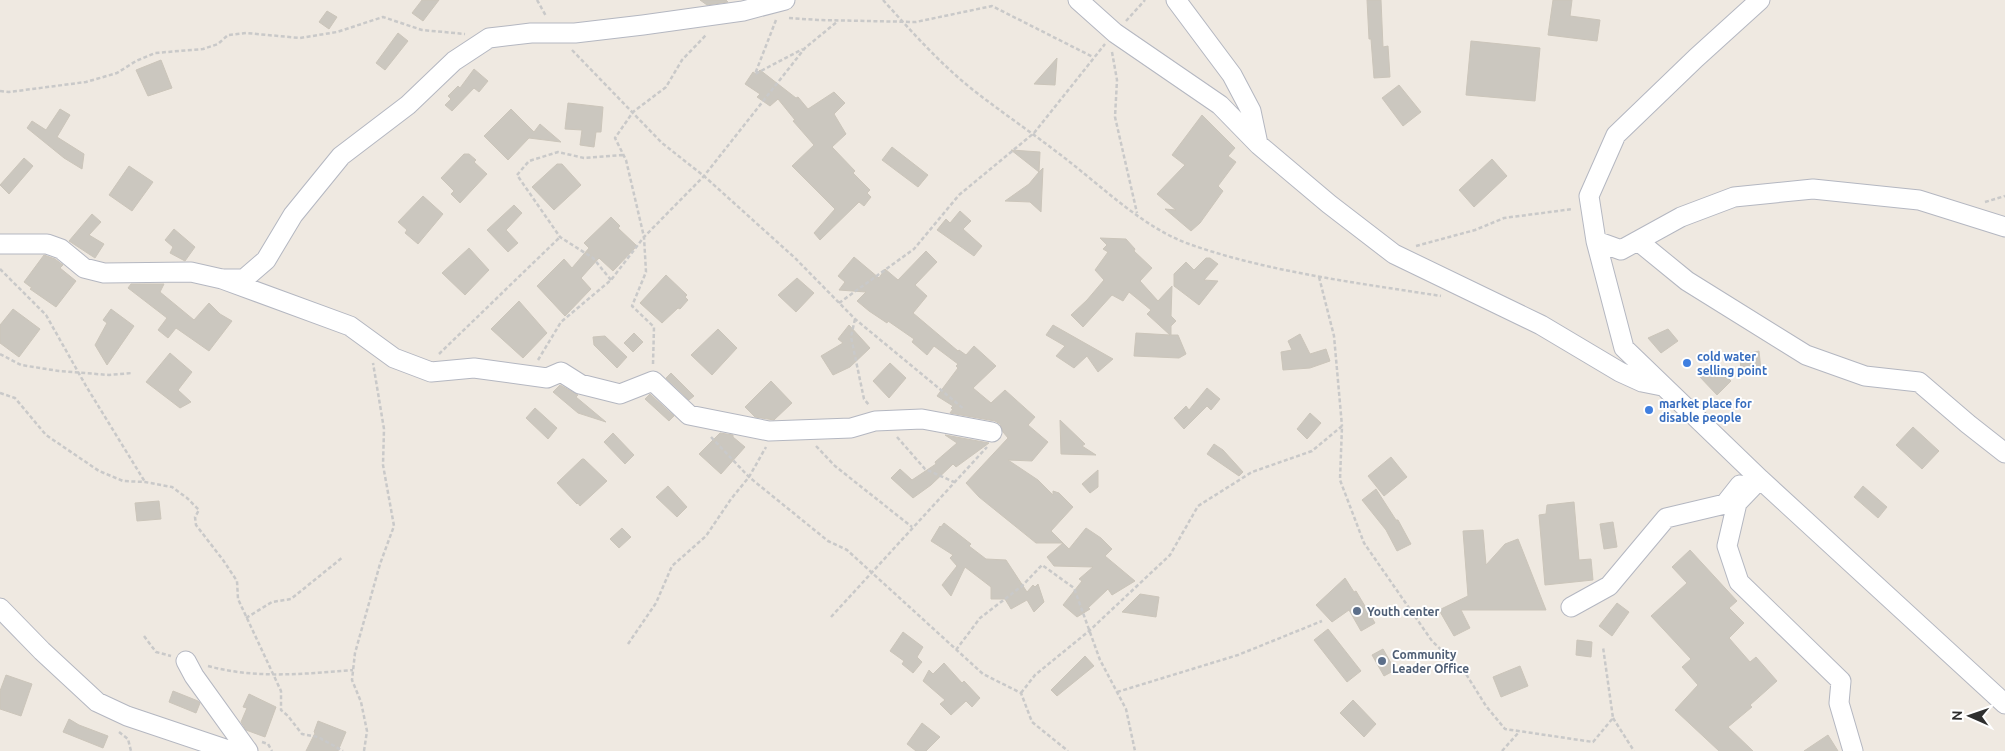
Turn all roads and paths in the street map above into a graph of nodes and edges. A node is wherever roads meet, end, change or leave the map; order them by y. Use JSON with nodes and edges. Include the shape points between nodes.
{"nodes":[{"id":1,"x":537,"y":0,"type":"edge"},
{"id":2,"x":883,"y":0,"type":"edge"},
{"id":3,"x":1078,"y":0,"type":"edge"},
{"id":4,"x":1145,"y":0,"type":"edge"},
{"id":5,"x":1176,"y":0,"type":"edge"},
{"id":6,"x":1760,"y":0,"type":"edge"},
{"id":7,"x":785,"y":6,"type":"edge"},
{"id":8,"x":839,"y":20,"type":"junction"},
{"id":9,"x":903,"y":22,"type":"junction"},
{"id":10,"x":557,"y":33,"type":"junction"},
{"id":11,"x":708,"y":33,"type":"dead end"},
{"id":12,"x":1115,"y":33,"type":"junction"},
{"id":13,"x":470,"y":34,"type":"dead end"},
{"id":14,"x":805,"y":48,"type":"junction"},
{"id":15,"x":1093,"y":57,"type":"junction"},
{"id":16,"x":0,"y":91,"type":"edge"},
{"id":17,"x":633,"y":112,"type":"junction"},
{"id":18,"x":1034,"y":133,"type":"junction"},
{"id":19,"x":1258,"y":145,"type":"junction"},
{"id":20,"x":623,"y":155,"type":"junction"},
{"id":21,"x":704,"y":176,"type":"junction"},
{"id":22,"x":1590,"y":206,"type":"junction"},
{"id":23,"x":1137,"y":215,"type":"junction"},
{"id":24,"x":2005,"y":227,"type":"edge"},
{"id":25,"x":560,"y":236,"type":"junction"},
{"id":26,"x":644,"y":238,"type":"junction"},
{"id":27,"x":1596,"y":241,"type":"junction"},
{"id":28,"x":1638,"y":241,"type":"junction"},
{"id":29,"x":0,"y":244,"type":"edge"},
{"id":30,"x":1394,"y":254,"type":"junction"},
{"id":31,"x":0,"y":270,"type":"edge"},
{"id":32,"x":1319,"y":277,"type":"junction"},
{"id":33,"x":222,"y":279,"type":"junction"},
{"id":34,"x":611,"y":280,"type":"junction"},
{"id":35,"x":1450,"y":297,"type":"dead end"},
{"id":36,"x":839,"y":303,"type":"junction"},
{"id":37,"x":375,"y":344,"type":"junction"},
{"id":38,"x":0,"y":354,"type":"edge"},
{"id":39,"x":423,"y":369,"type":"junction"},
{"id":40,"x":79,"y":372,"type":"junction"},
{"id":41,"x":132,"y":373,"type":"dead end"},
{"id":42,"x":528,"y":376,"type":"junction"},
{"id":43,"x":653,"y":381,"type":"junction"},
{"id":44,"x":1663,"y":386,"type":"junction"},
{"id":45,"x":0,"y":392,"type":"edge"},
{"id":46,"x":966,"y":410,"type":"dead end"},
{"id":47,"x":1342,"y":426,"type":"junction"},
{"id":48,"x":798,"y":430,"type":"junction"},
{"id":49,"x":774,"y":431,"type":"junction"},
{"id":50,"x":992,"y":432,"type":"joint"},
{"id":51,"x":709,"y":436,"type":"dead end"},
{"id":52,"x":2005,"y":453,"type":"edge"},
{"id":53,"x":1755,"y":475,"type":"junction"},
{"id":54,"x":749,"y":478,"type":"junction"},
{"id":55,"x":145,"y":482,"type":"junction"},
{"id":56,"x":912,"y":527,"type":"junction"},
{"id":57,"x":343,"y":557,"type":"dead end"},
{"id":58,"x":871,"y":573,"type":"junction"},
{"id":59,"x":1571,"y":606,"type":"dead end"},
{"id":60,"x":0,"y":608,"type":"edge"},
{"id":61,"x":831,"y":617,"type":"dead end"},
{"id":62,"x":246,"y":618,"type":"junction"},
{"id":63,"x":1322,"y":621,"type":"dead end"},
{"id":64,"x":1089,"y":631,"type":"junction"},
{"id":65,"x":144,"y":636,"type":"dead end"},
{"id":66,"x":628,"y":644,"type":"dead end"},
{"id":67,"x":1603,"y":647,"type":"dead end"},
{"id":68,"x":956,"y":650,"type":"junction"},
{"id":69,"x":186,"y":660,"type":"junction"},
{"id":70,"x":353,"y":670,"type":"junction"},
{"id":71,"x":274,"y":674,"type":"junction"},
{"id":72,"x":1116,"y":692,"type":"junction"},
{"id":73,"x":1021,"y":693,"type":"junction"},
{"id":74,"x":2005,"y":704,"type":"edge"},
{"id":75,"x":1613,"y":718,"type":"junction"},
{"id":76,"x":1519,"y":732,"type":"junction"},
{"id":77,"x":1506,"y":749,"type":"edge"},
{"id":78,"x":232,"y":751,"type":"edge"},
{"id":79,"x":248,"y":751,"type":"edge"},
{"id":80,"x":343,"y":751,"type":"edge"},
{"id":81,"x":364,"y":751,"type":"edge"},
{"id":82,"x":1068,"y":751,"type":"edge"},
{"id":83,"x":1135,"y":751,"type":"edge"},
{"id":84,"x":1502,"y":751,"type":"edge"},
{"id":85,"x":1634,"y":751,"type":"edge"},
{"id":86,"x":1853,"y":751,"type":"edge"}],
"edges":[{"from":1,"to":10,"type":"path"},
{"from":2,"to":9,"type":"path"},
{"from":3,"to":12,"type":"street"},
{"from":4,"to":12,"type":"path"},
{"from":5,"to":19,"type":"street","via":[[1232,75],[1251,111]]},
{"from":6,"to":22,"type":"street","via":[[1616,136],[1589,196]]},
{"from":7,"to":8,"type":"path"},
{"from":7,"to":10,"type":"street"},
{"from":7,"to":14,"type":"path","via":[[755,74]]},
{"from":8,"to":9,"type":"path"},
{"from":8,"to":14,"type":"path"},
{"from":9,"to":15,"type":"path","via":[[992,6]]},
{"from":9,"to":18,"type":"path","via":[[932,54],[976,93]]},
{"from":10,"to":17,"type":"path"},
{"from":10,"to":33,"type":"street","via":[[531,32],[489,38],[454,61],[408,104],[341,156],[293,216],[266,260],[244,278]]},
{"from":11,"to":17,"type":"path","via":[[682,60],[666,87]]},
{"from":12,"to":15,"type":"path"},
{"from":12,"to":19,"type":"street","via":[[1220,105]]},
{"from":12,"to":23,"type":"path","via":[[1111,44],[1117,80],[1115,118]]},
{"from":13,"to":16,"type":"path","via":[[422,30],[383,17],[337,32],[300,38],[246,33],[228,35],[218,44],[203,49],[155,53],[136,60],[118,73],[86,82]]},
{"from":14,"to":21,"type":"path"},
{"from":15,"to":18,"type":"path"},
{"from":17,"to":20,"type":"path","via":[[615,138]]},
{"from":17,"to":21,"type":"path","via":[[662,143]]},
{"from":18,"to":23,"type":"path"},
{"from":18,"to":36,"type":"path","via":[[960,195],[914,249]]},
{"from":19,"to":30,"type":"street"},
{"from":20,"to":25,"type":"path","via":[[584,158],[558,152],[529,161],[517,175]]},
{"from":20,"to":26,"type":"path"},
{"from":21,"to":26,"type":"path"},
{"from":21,"to":36,"type":"path","via":[[795,258]]},
{"from":22,"to":27,"type":"street"},
{"from":22,"to":30,"type":"path","via":[[1504,218]]},
{"from":23,"to":32,"type":"path","via":[[1188,244]]},
{"from":24,"to":28,"type":"street","via":[[1919,200],[1813,189],[1734,197],[1681,217]]},
{"from":25,"to":34,"type":"path","via":[[593,258]]},
{"from":25,"to":39,"type":"path"},
{"from":26,"to":34,"type":"path"},
{"from":26,"to":43,"type":"path","via":[[646,272],[632,306],[654,327]]},
{"from":27,"to":28,"type":"street","via":[[1622,250]]},
{"from":27,"to":44,"type":"street","via":[[1624,348]]},
{"from":28,"to":52,"type":"street","via":[[1687,281],[1806,355],[1865,376],[1919,382]]},
{"from":29,"to":33,"type":"street","via":[[47,244],[61,249],[84,268],[104,273],[191,272]]},
{"from":30,"to":44,"type":"street","via":[[1541,325],[1620,372],[1642,382]]},
{"from":31,"to":40,"type":"path","via":[[46,315]]},
{"from":32,"to":35,"type":"path"},
{"from":32,"to":47,"type":"path","via":[[1334,336]]},
{"from":33,"to":37,"type":"street","via":[[350,326]]},
{"from":34,"to":42,"type":"path","via":[[561,322]]},
{"from":36,"to":46,"type":"path"},
{"from":37,"to":39,"type":"street","via":[[394,358]]},
{"from":37,"to":70,"type":"path","via":[[373,365],[384,429],[383,465],[394,526],[380,564]]},
{"from":38,"to":40,"type":"path","via":[[22,365]]},
{"from":39,"to":42,"type":"street","via":[[431,372],[474,368]]},
{"from":40,"to":41,"type":"path"},
{"from":40,"to":55,"type":"path"},
{"from":42,"to":43,"type":"street","via":[[547,378],[561,372],[580,384],[620,394]]},
{"from":43,"to":49,"type":"street","via":[[689,414]]},
{"from":44,"to":53,"type":"street"},
{"from":45,"to":55,"type":"path","via":[[15,398],[46,435],[91,466],[123,481]]},
{"from":47,"to":64,"type":"path","via":[[1312,450],[1252,472],[1198,506],[1170,555]]},
{"from":47,"to":76,"type":"path","via":[[1340,480],[1364,543],[1432,641],[1466,674],[1505,729]]},
{"from":48,"to":49,"type":"street"},
{"from":48,"to":50,"type":"street","via":[[851,428],[875,421],[922,419]]},
{"from":48,"to":56,"type":"path","via":[[835,466]]},
{"from":49,"to":54,"type":"path"},
{"from":50,"to":56,"type":"path","via":[[999,436]]},
{"from":51,"to":54,"type":"path"},
{"from":53,"to":59,"type":"street","via":[[1725,504],[1666,518],[1609,586]]},
{"from":53,"to":74,"type":"street"},
{"from":53,"to":86,"type":"street","via":[[1736,503],[1727,546],[1739,582],[1841,681],[1839,703]]},
{"from":54,"to":58,"type":"path","via":[[828,541],[847,550]]},
{"from":54,"to":66,"type":"path","via":[[706,536],[672,566],[656,603]]},
{"from":55,"to":62,"type":"path","via":[[172,487],[199,510],[195,517],[196,526],[237,581],[238,599]]},
{"from":56,"to":58,"type":"path"},
{"from":57,"to":62,"type":"path","via":[[291,599],[272,602]]},
{"from":58,"to":61,"type":"path"},
{"from":58,"to":68,"type":"path"},
{"from":60,"to":78,"type":"street","via":[[97,702],[127,716]]},
{"from":62,"to":71,"type":"path"},
{"from":63,"to":72,"type":"path","via":[[1238,656]]},
{"from":64,"to":68,"type":"path","via":[[1074,588],[1042,565],[1022,586],[980,618]]},
{"from":64,"to":72,"type":"path"},
{"from":64,"to":73,"type":"path","via":[[1035,675]]},
{"from":65,"to":69,"type":"path","via":[[156,652]]},
{"from":67,"to":75,"type":"path"},
{"from":68,"to":73,"type":"path","via":[[983,674]]},
{"from":69,"to":71,"type":"path","via":[[217,669]]},
{"from":69,"to":79,"type":"street"},
{"from":70,"to":71,"type":"path"},
{"from":70,"to":81,"type":"path","via":[[352,680],[367,731]]},
{"from":71,"to":80,"type":"path","via":[[281,691],[281,710],[296,728],[302,734]]},
{"from":72,"to":83,"type":"path","via":[[1126,709]]},
{"from":73,"to":82,"type":"path","via":[[1032,722]]},
{"from":75,"to":76,"type":"path","via":[[1593,742]]},
{"from":75,"to":85,"type":"path"},
{"from":76,"to":77,"type":"path"},
{"from":77,"to":84,"type":"path"}]}
